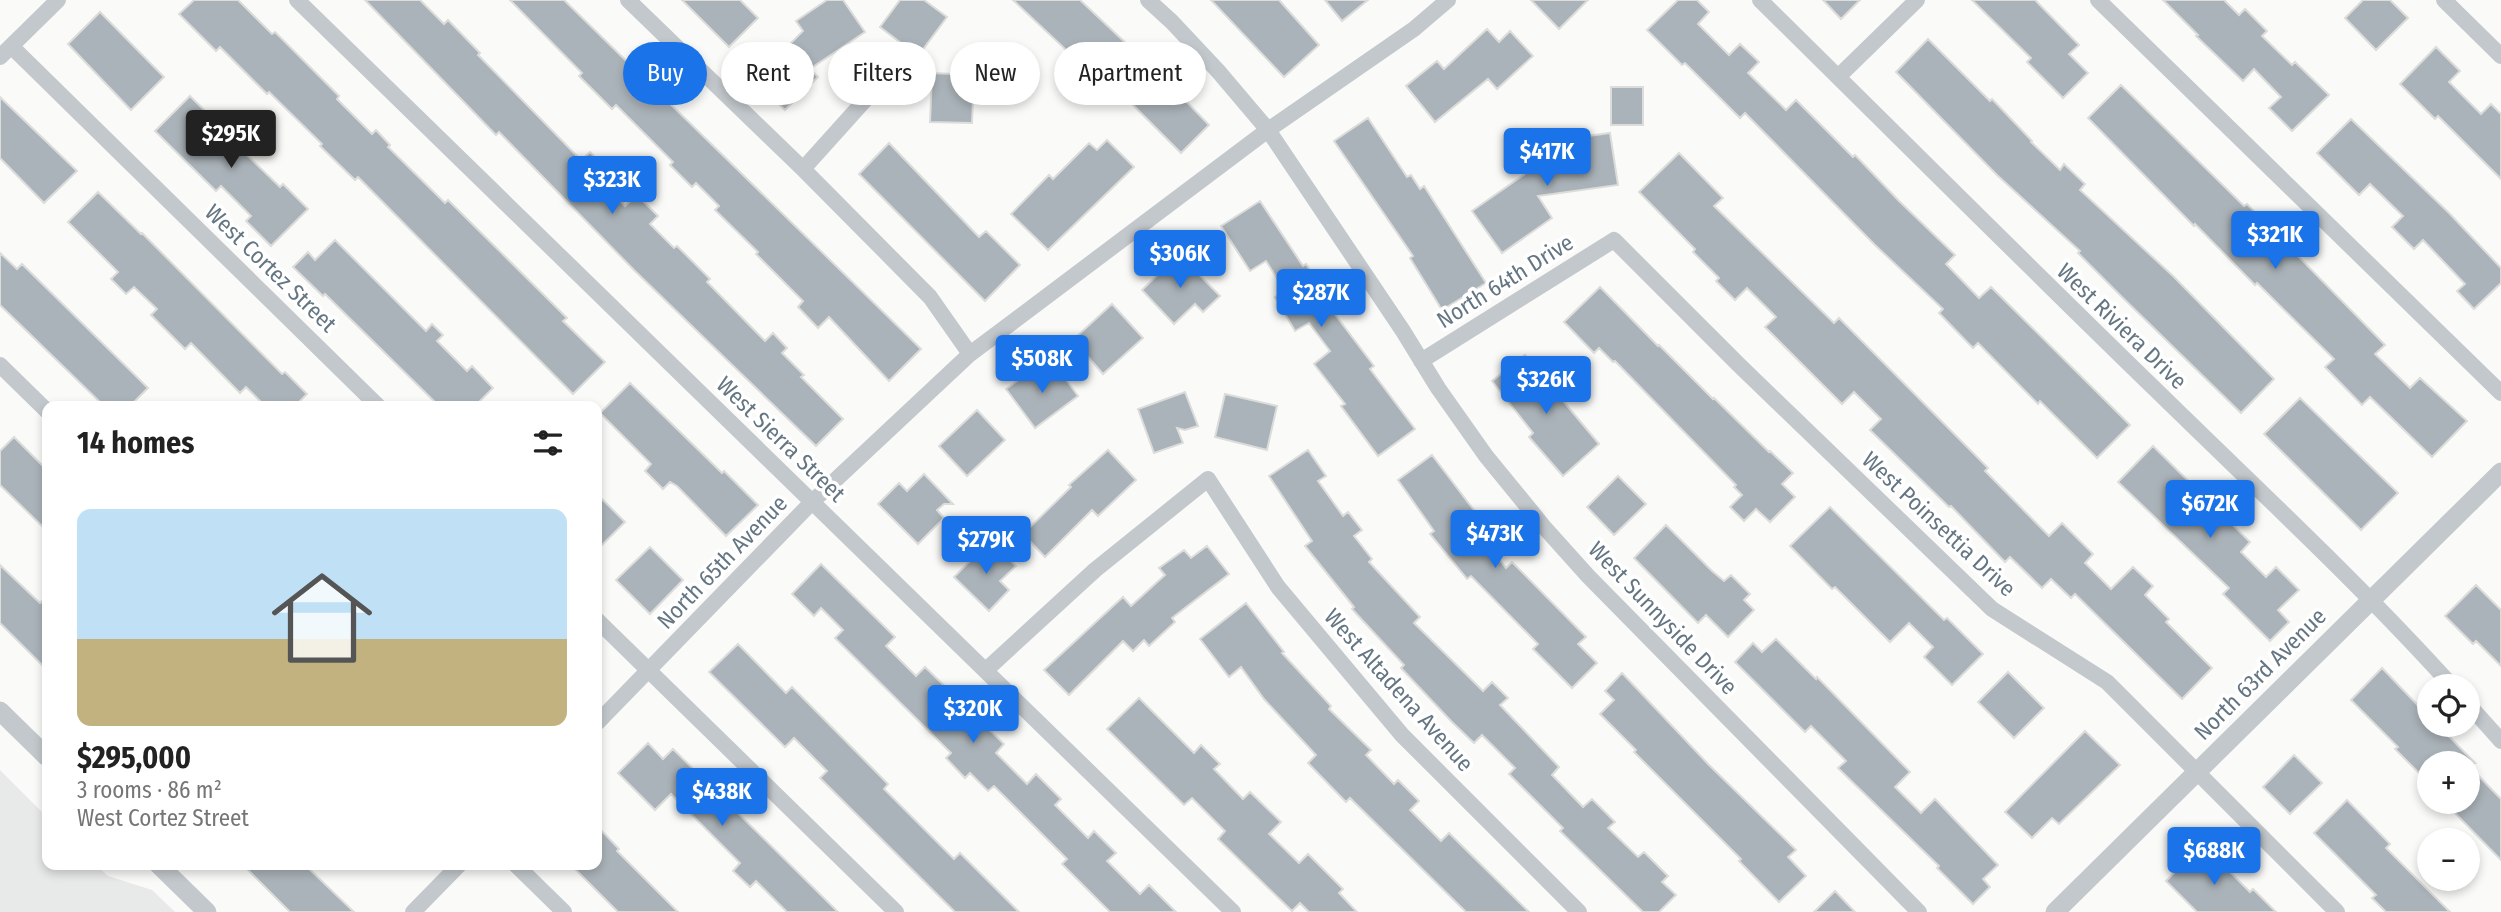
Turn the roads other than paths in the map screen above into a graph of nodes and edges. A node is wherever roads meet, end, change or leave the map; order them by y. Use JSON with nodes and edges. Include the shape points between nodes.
{"nodes":[{"id":1,"x":58,"y":0,"type":"edge"},
{"id":2,"x":297,"y":0,"type":"edge"},
{"id":3,"x":628,"y":0,"type":"edge"},
{"id":4,"x":1148,"y":0,"type":"edge"},
{"id":5,"x":1448,"y":0,"type":"edge"},
{"id":6,"x":1760,"y":0,"type":"edge"},
{"id":7,"x":1917,"y":0,"type":"edge"},
{"id":8,"x":2098,"y":0,"type":"edge"},
{"id":9,"x":2444,"y":0,"type":"edge"},
{"id":10,"x":6,"y":51,"type":"edge"},
{"id":11,"x":2501,"y":56,"type":"edge"},
{"id":12,"x":1838,"y":77,"type":"junction"},
{"id":13,"x":861,"y":105,"type":"edge"},
{"id":14,"x":1268,"y":130,"type":"junction"},
{"id":15,"x":803,"y":169,"type":"junction"},
{"id":16,"x":1614,"y":240,"type":"joint"},
{"id":17,"x":970,"y":354,"type":"junction"},
{"id":18,"x":1420,"y":361,"type":"junction"},
{"id":19,"x":0,"y":365,"type":"edge"},
{"id":20,"x":2501,"y":393,"type":"edge"},
{"id":21,"x":373,"y":401,"type":"edge"},
{"id":22,"x":42,"y":406,"type":"edge"},
{"id":23,"x":2501,"y":472,"type":"edge"},
{"id":24,"x":813,"y":501,"type":"junction"},
{"id":25,"x":2371,"y":599,"type":"junction"},
{"id":26,"x":602,"y":625,"type":"edge"},
{"id":27,"x":986,"y":670,"type":"junction"},
{"id":28,"x":648,"y":671,"type":"junction"},
{"id":29,"x":2441,"y":674,"type":"edge"},
{"id":30,"x":0,"y":711,"type":"edge"},
{"id":31,"x":2480,"y":717,"type":"edge"},
{"id":32,"x":602,"y":718,"type":"edge"},
{"id":33,"x":2501,"y":741,"type":"edge"},
{"id":34,"x":42,"y":752,"type":"edge"},
{"id":35,"x":2198,"y":771,"type":"junction"},
{"id":36,"x":164,"y":870,"type":"edge"},
{"id":37,"x":454,"y":870,"type":"edge"},
{"id":38,"x":521,"y":870,"type":"edge"},
{"id":39,"x":206,"y":912,"type":"edge"},
{"id":40,"x":413,"y":912,"type":"edge"},
{"id":41,"x":564,"y":912,"type":"edge"},
{"id":42,"x":896,"y":912,"type":"edge"},
{"id":43,"x":1233,"y":912,"type":"edge"},
{"id":44,"x":1579,"y":912,"type":"edge"},
{"id":45,"x":1919,"y":912,"type":"edge"},
{"id":46,"x":2056,"y":912,"type":"edge"},
{"id":47,"x":2337,"y":912,"type":"edge"}],
"edges":[{"from":1,"to":10,"type":"street"},
{"from":2,"to":24,"type":"street","name":"West Sierra Street"},
{"from":3,"to":15,"type":"street"},
{"from":4,"to":14,"type":"street","name":"West Sunnyside Drive"},
{"from":5,"to":14,"type":"street","name":"North 65th Avenue","via":[[1414,29]]},
{"from":6,"to":12,"type":"street","name":"West Riviera Drive"},
{"from":7,"to":12,"type":"street"},
{"from":8,"to":20,"type":"street"},
{"from":9,"to":11,"type":"street"},
{"from":10,"to":21,"type":"street","name":"West Cortez Street"},
{"from":12,"to":25,"type":"street","name":"West Riviera Drive"},
{"from":13,"to":15,"type":"street"},
{"from":14,"to":17,"type":"street","name":"North 65th Avenue"},
{"from":14,"to":18,"type":"street","name":"West Sunnyside Drive"},
{"from":15,"to":17,"type":"street","via":[[930,297]]},
{"from":16,"to":18,"type":"street","name":"North 64th Drive"},
{"from":16,"to":35,"type":"street","name":"West Poinsettia Drive","via":[[1992,609],[2107,682]]},
{"from":17,"to":24,"type":"street","name":"North 65th Avenue"},
{"from":18,"to":45,"type":"street","name":"West Sunnyside Drive","via":[[1486,456],[1588,576]]},
{"from":19,"to":22,"type":"street"},
{"from":23,"to":25,"type":"street","name":"North 63rd Avenue"},
{"from":24,"to":27,"type":"street","name":"West Sierra Street"},
{"from":24,"to":28,"type":"street","name":"North 65th Avenue"},
{"from":25,"to":29,"type":"street","name":"West Riviera Drive"},
{"from":25,"to":35,"type":"street","name":"North 63rd Avenue"},
{"from":26,"to":28,"type":"street"},
{"from":27,"to":43,"type":"street","name":"West Sierra Street"},
{"from":27,"to":44,"type":"street","name":"West Altadena Avenue","via":[[1095,570],[1208,479],[1278,587],[1402,735]]},
{"from":28,"to":32,"type":"street","name":"North 65th Avenue"},
{"from":28,"to":42,"type":"street"},
{"from":30,"to":34,"type":"street"},
{"from":31,"to":33,"type":"street"},
{"from":35,"to":46,"type":"street","name":"North 63rd Avenue"},
{"from":35,"to":47,"type":"street","name":"West Poinsettia Drive"},
{"from":36,"to":39,"type":"street"},
{"from":37,"to":40,"type":"street"},
{"from":38,"to":41,"type":"street"}]}
